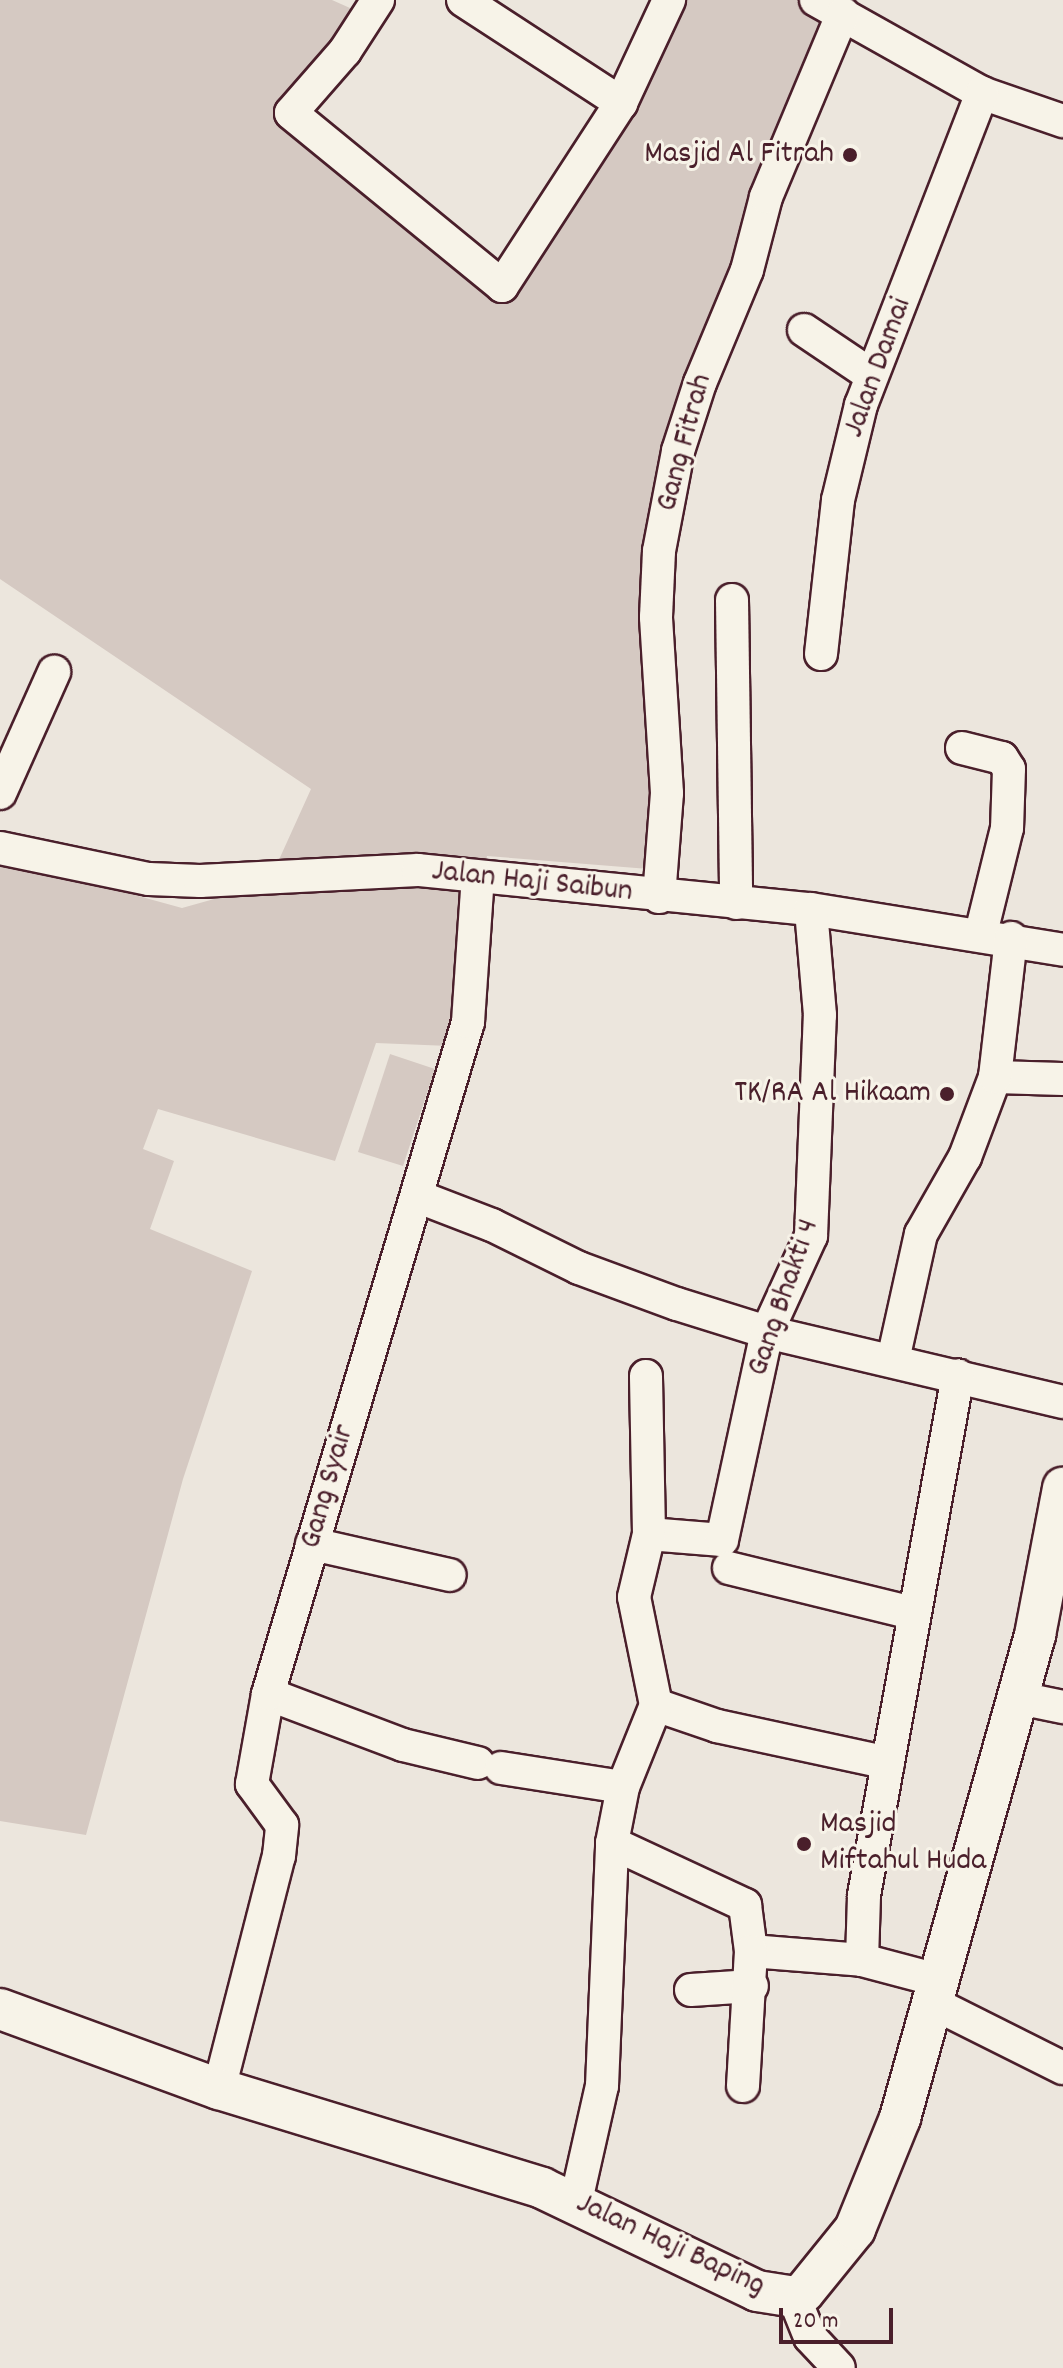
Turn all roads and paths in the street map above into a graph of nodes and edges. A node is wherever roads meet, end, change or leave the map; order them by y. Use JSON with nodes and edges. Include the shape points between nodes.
{"nodes":[{"id":1,"x":378,"y":0,"type":"edge"},
{"id":2,"x":463,"y":0,"type":"edge"},
{"id":3,"x":669,"y":0,"type":"edge"},
{"id":4,"x":829,"y":6,"type":"edge"},
{"id":5,"x":982,"y":93,"type":"junction"},
{"id":6,"x":621,"y":103,"type":"junction"},
{"id":7,"x":1063,"y":121,"type":"edge"},
{"id":8,"x":804,"y":330,"type":"dead end"},
{"id":9,"x":871,"y":375,"type":"junction"},
{"id":10,"x":732,"y":600,"type":"dead end"},
{"id":11,"x":821,"y":654,"type":"dead end"},
{"id":12,"x":54,"y":672,"type":"dead end"},
{"id":13,"x":962,"y":748,"type":"dead end"},
{"id":14,"x":0,"y":793,"type":"edge"},
{"id":15,"x":0,"y":848,"type":"edge"},
{"id":16,"x":478,"y":877,"type":"junction"},
{"id":17,"x":659,"y":897,"type":"junction"},
{"id":18,"x":736,"y":903,"type":"junction"},
{"id":19,"x":811,"y":909,"type":"junction"},
{"id":20,"x":996,"y":936,"type":"junction"},
{"id":21,"x":1063,"y":950,"type":"edge"},
{"id":22,"x":995,"y":1077,"type":"junction"},
{"id":23,"x":1063,"y":1079,"type":"edge"},
{"id":24,"x":419,"y":1197,"type":"junction"},
{"id":25,"x":767,"y":1332,"type":"junction"},
{"id":26,"x":893,"y":1360,"type":"junction"},
{"id":27,"x":958,"y":1375,"type":"junction"},
{"id":28,"x":646,"y":1376,"type":"dead end"},
{"id":29,"x":1063,"y":1402,"type":"edge"},
{"id":30,"x":1063,"y":1488,"type":"edge"},
{"id":31,"x":649,"y":1534,"type":"junction"},
{"id":32,"x":312,"y":1544,"type":"junction"},
{"id":33,"x":725,"y":1554,"type":"junction"},
{"id":34,"x":450,"y":1575,"type":"dead end"},
{"id":35,"x":912,"y":1613,"type":"junction"},
{"id":36,"x":268,"y":1694,"type":"junction"},
{"id":37,"x":1019,"y":1698,"type":"junction"},
{"id":38,"x":656,"y":1705,"type":"junction"},
{"id":39,"x":1063,"y":1707,"type":"edge"},
{"id":40,"x":888,"y":1763,"type":"junction"},
{"id":41,"x":623,"y":1787,"type":"junction"},
{"id":42,"x":612,"y":1843,"type":"junction"},
{"id":43,"x":751,"y":1951,"type":"junction"},
{"id":44,"x":862,"y":1960,"type":"junction"},
{"id":45,"x":752,"y":1986,"type":"junction"},
{"id":46,"x":691,"y":1990,"type":"dead end"},
{"id":47,"x":938,"y":1992,"type":"junction"},
{"id":48,"x":0,"y":2009,"type":"edge"},
{"id":49,"x":1063,"y":2068,"type":"edge"},
{"id":50,"x":743,"y":2086,"type":"dead end"},
{"id":51,"x":219,"y":2089,"type":"junction"},
{"id":52,"x":576,"y":2201,"type":"junction"},
{"id":53,"x":794,"y":2297,"type":"junction"},
{"id":54,"x":839,"y":2368,"type":"edge"}],
"edges":[{"from":1,"to":6,"type":"street","via":[[345,51],[291,113],[500,286]]},
{"from":2,"to":6,"type":"street"},
{"from":3,"to":6,"type":"street"},
{"from":4,"to":5,"type":"street"},
{"from":4,"to":17,"type":"street","name":"Gang Fitrah","via":[[747,270],[678,451],[659,551],[656,617],[667,793]]},
{"from":5,"to":7,"type":"street"},
{"from":5,"to":9,"type":"street","name":"Jalan Damai"},
{"from":8,"to":9,"type":"street"},
{"from":9,"to":11,"type":"street","name":"Jalan Damai","via":[[838,500]]},
{"from":10,"to":18,"type":"street"},
{"from":12,"to":14,"type":"street"},
{"from":13,"to":20,"type":"street","via":[[1002,758],[1009,769]]},
{"from":15,"to":16,"type":"street","name":"Jalan Haji Saibun","via":[[149,879],[200,881],[394,868]]},
{"from":16,"to":17,"type":"street","name":"Jalan Haji Saibun"},
{"from":16,"to":24,"type":"street","name":"Gang Syair","via":[[468,1022]]},
{"from":17,"to":18,"type":"street","name":"Jalan Haji Saibun"},
{"from":18,"to":19,"type":"street","name":"Jalan Haji Saibun"},
{"from":19,"to":20,"type":"street","name":"Jalan Haji Saibun"},
{"from":19,"to":25,"type":"street","name":"Gang Bhakti 4","via":[[820,1015],[816,1207],[811,1236]]},
{"from":20,"to":21,"type":"street","name":"Jalan Haji Saibun"},
{"from":20,"to":22,"type":"street"},
{"from":22,"to":23,"type":"street"},
{"from":22,"to":26,"type":"street","via":[[965,1157],[921,1234]]},
{"from":24,"to":25,"type":"street","via":[[492,1225],[579,1268]]},
{"from":24,"to":32,"type":"street","name":"Gang Syair","via":[[384,1296]]},
{"from":25,"to":26,"type":"street"},
{"from":25,"to":33,"type":"street","name":"Gang Bhakti 4"},
{"from":26,"to":27,"type":"street"},
{"from":27,"to":29,"type":"street"},
{"from":27,"to":35,"type":"street"},
{"from":28,"to":31,"type":"street"},
{"from":30,"to":37,"type":"street","name":"Jalan Haji Baping"},
{"from":31,"to":33,"type":"street"},
{"from":31,"to":38,"type":"street","via":[[634,1597]]},
{"from":32,"to":34,"type":"street"},
{"from":32,"to":36,"type":"street","name":"Gang Syair"},
{"from":33,"to":35,"type":"street"},
{"from":35,"to":40,"type":"street"},
{"from":36,"to":41,"type":"street","via":[[403,1745],[489,1766]]},
{"from":36,"to":51,"type":"street","name":"Gang Syair","via":[[252,1784],[282,1825],[279,1856]]},
{"from":37,"to":39,"type":"street"},
{"from":37,"to":47,"type":"street","name":"Jalan Haji Baping"},
{"from":38,"to":40,"type":"street","via":[[717,1726]]},
{"from":38,"to":41,"type":"street"},
{"from":40,"to":44,"type":"street","via":[[864,1895]]},
{"from":41,"to":42,"type":"street"},
{"from":42,"to":43,"type":"street","via":[[745,1905]]},
{"from":42,"to":52,"type":"street","via":[[602,2086]]},
{"from":43,"to":44,"type":"street"},
{"from":43,"to":45,"type":"street"},
{"from":44,"to":47,"type":"street"},
{"from":45,"to":46,"type":"street"},
{"from":45,"to":50,"type":"street"},
{"from":47,"to":49,"type":"street"},
{"from":47,"to":53,"type":"street","name":"Jalan Haji Baping","via":[[900,2118],[855,2229],[825,2272]]},
{"from":48,"to":51,"type":"street","name":"Jalan Haji Baping"},
{"from":51,"to":52,"type":"street","name":"Jalan Haji Baping"},
{"from":52,"to":53,"type":"street","name":"Jalan Haji Baping","via":[[743,2285]]},
{"from":53,"to":54,"type":"street","via":[[810,2337]]}]}
